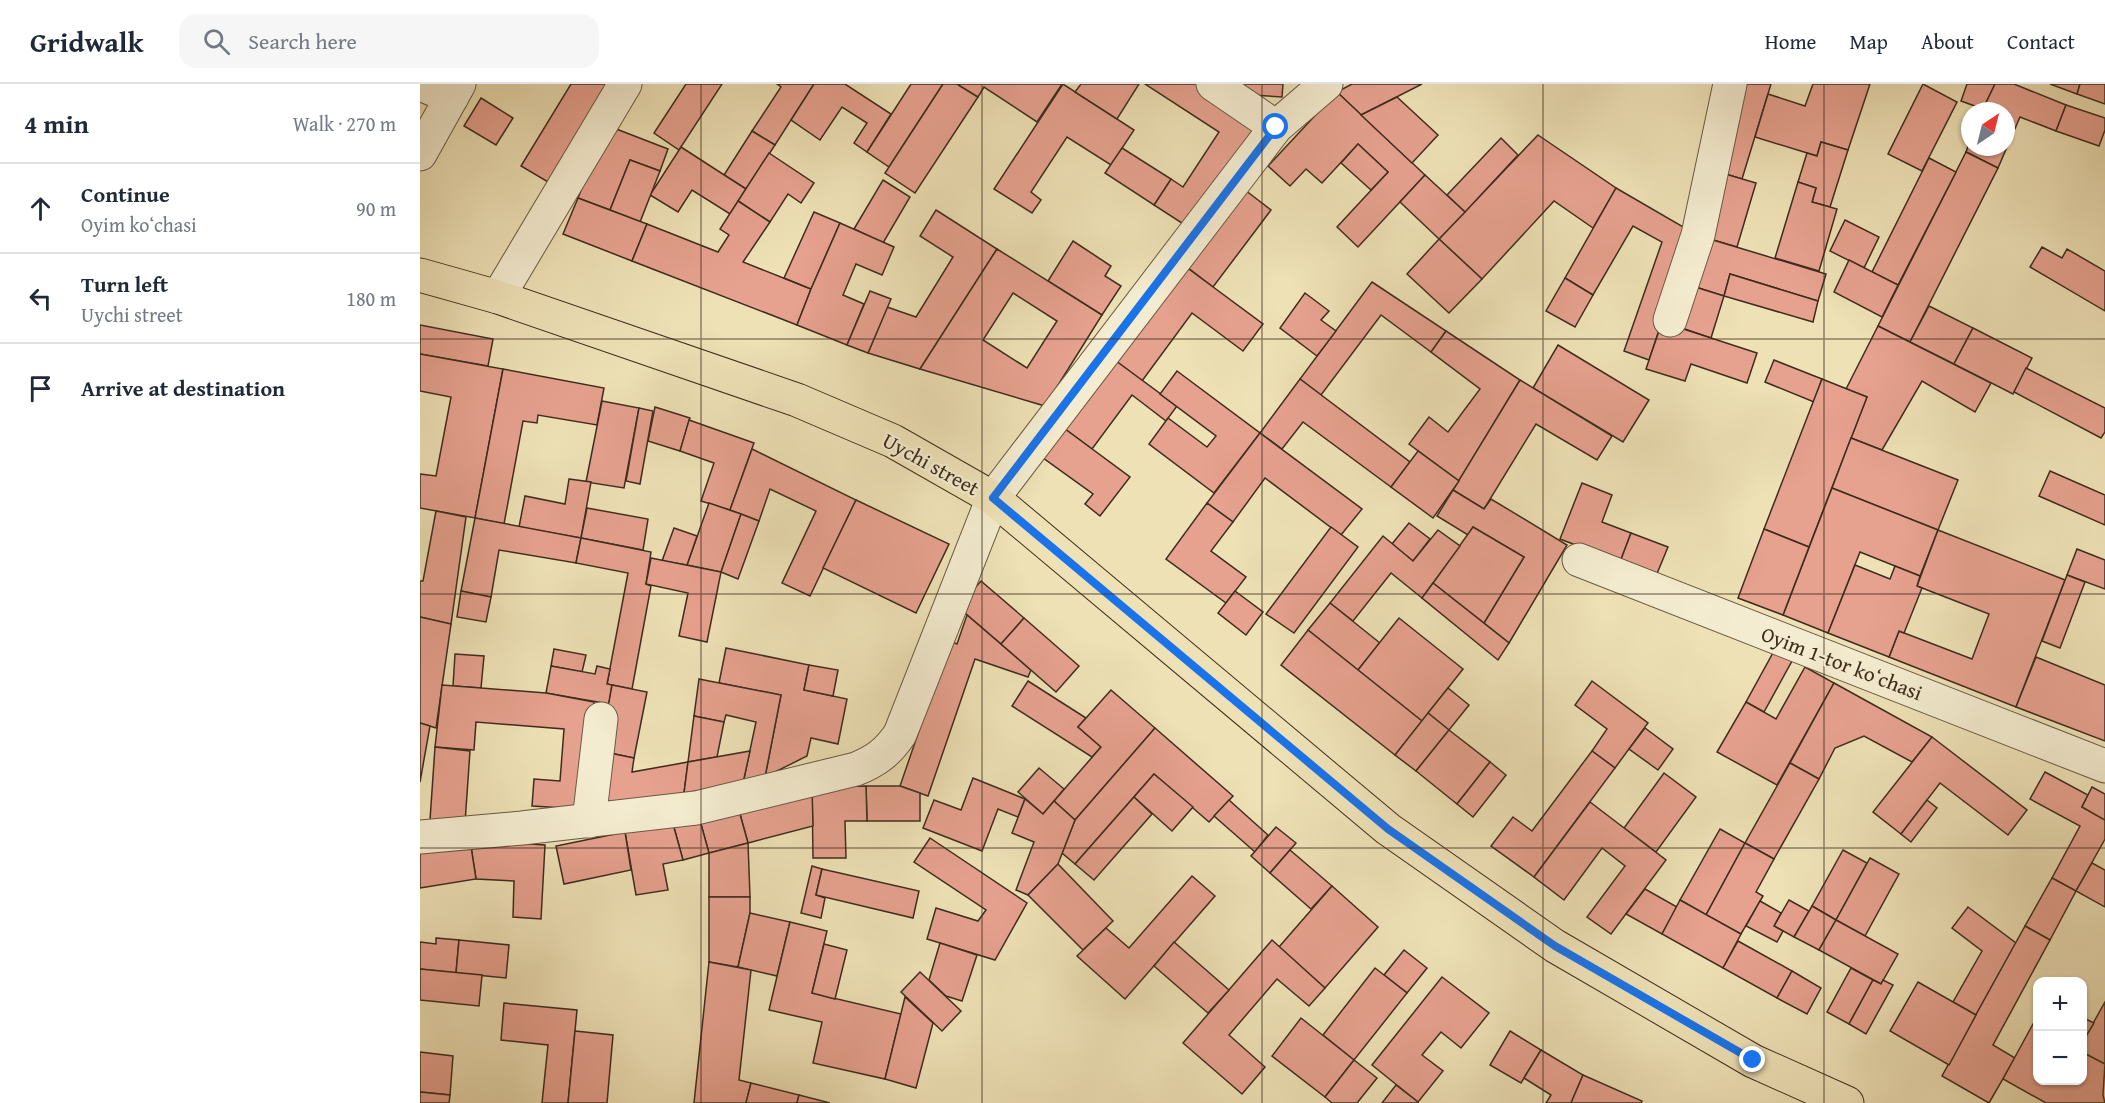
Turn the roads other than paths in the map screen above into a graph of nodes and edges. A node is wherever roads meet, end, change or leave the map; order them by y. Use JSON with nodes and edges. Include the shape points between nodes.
{"nodes":[{"id":1,"x":420,"y":84,"type":"edge"},
{"id":2,"x":625,"y":84,"type":"edge"},
{"id":3,"x":1213,"y":84,"type":"edge"},
{"id":4,"x":1326,"y":84,"type":"edge"},
{"id":5,"x":1730,"y":84,"type":"edge"},
{"id":6,"x":455,"y":90,"type":"edge"},
{"id":7,"x":1276,"y":127,"type":"junction"},
{"id":8,"x":420,"y":154,"type":"edge"},
{"id":9,"x":420,"y":275,"type":"edge"},
{"id":10,"x":498,"y":297,"type":"junction"},
{"id":11,"x":1670,"y":320,"type":"dead end"},
{"id":12,"x":993,"y":498,"type":"junction"},
{"id":13,"x":1579,"y":560,"type":"dead end"},
{"id":14,"x":602,"y":719,"type":"dead end"},
{"id":15,"x":2105,"y":766,"type":"edge"},
{"id":16,"x":589,"y":821,"type":"junction"},
{"id":17,"x":420,"y":837,"type":"edge"},
{"id":18,"x":1847,"y":1103,"type":"edge"}],
"edges":[{"from":1,"to":6,"type":"street"},
{"from":2,"to":10,"type":"street"},
{"from":3,"to":7,"type":"street"},
{"from":4,"to":7,"type":"street"},
{"from":5,"to":11,"type":"street","via":[[1698,235]]},
{"from":6,"to":8,"type":"street"},
{"from":7,"to":12,"type":"street"},
{"from":9,"to":10,"type":"main road","name":"Uychi street"},
{"from":10,"to":12,"type":"main road","name":"Uychi street","via":[[797,399],[893,441]]},
{"from":12,"to":16,"type":"street","via":[[900,734],[882,756],[855,769],[696,808]]},
{"from":12,"to":18,"type":"main road","name":"Uychi street","via":[[1397,835],[1555,946],[1753,1060]]},
{"from":13,"to":15,"type":"street","name":"Oyim 1-tor koʻchasi"},
{"from":14,"to":16,"type":"street"},
{"from":16,"to":17,"type":"street"}]}
